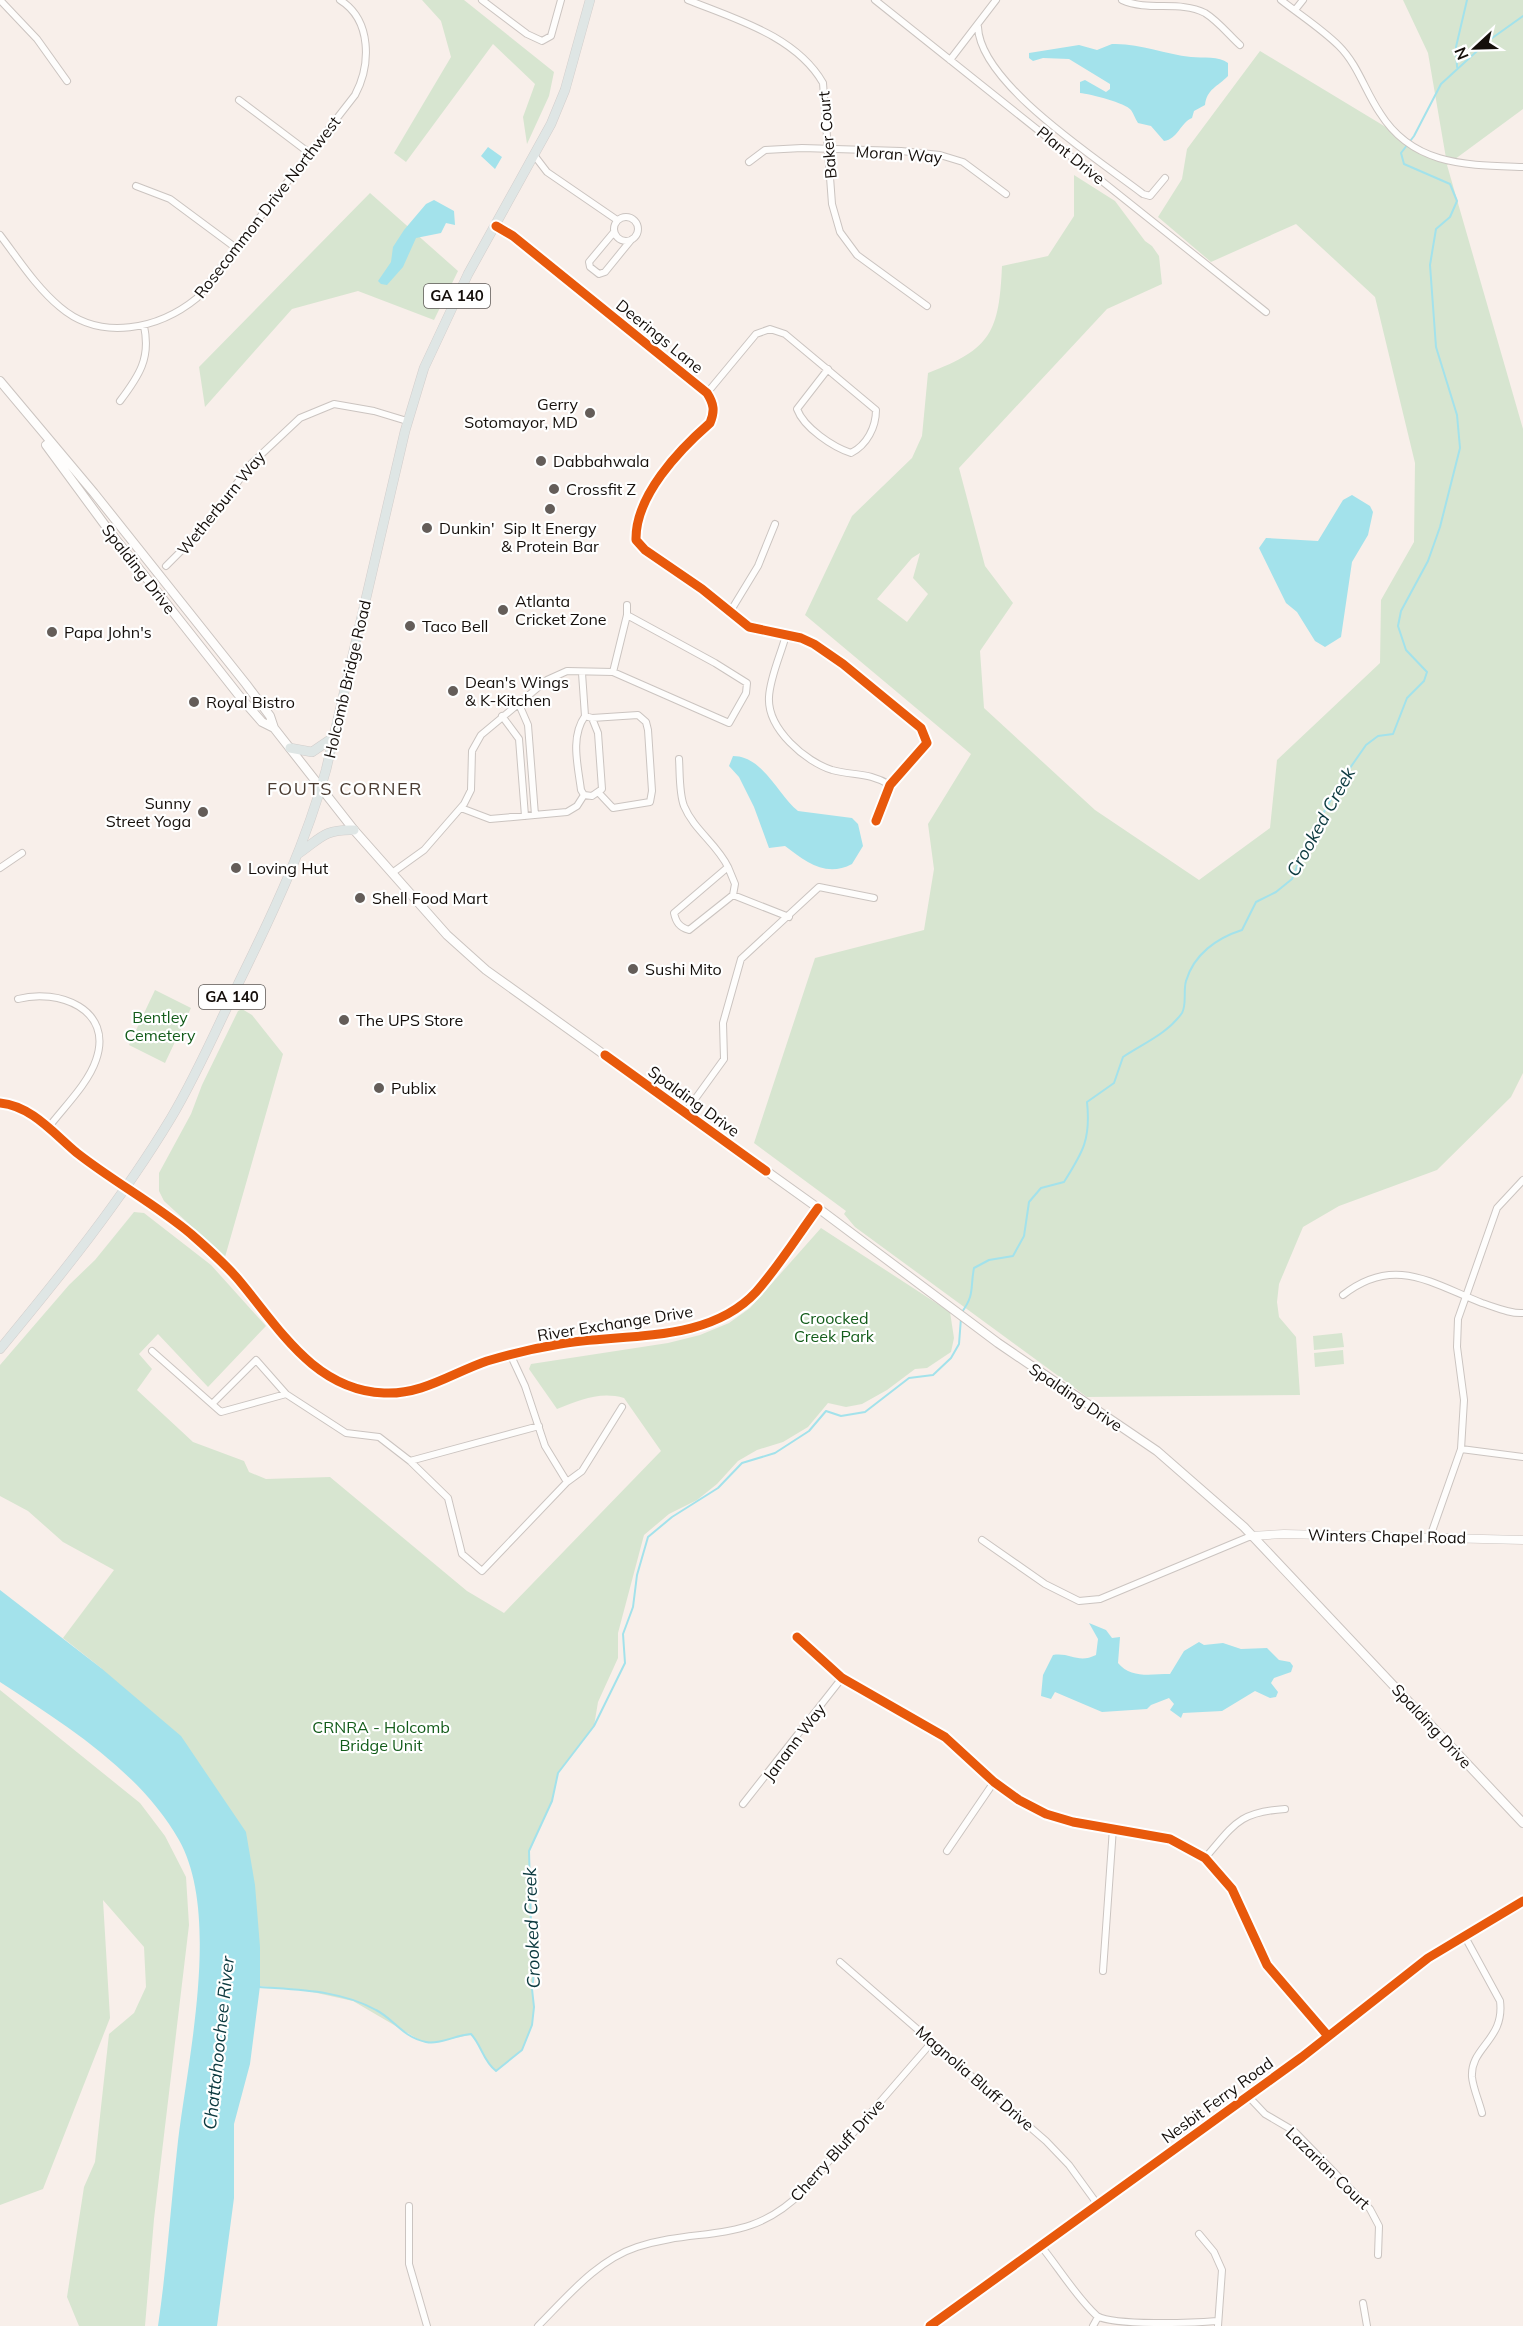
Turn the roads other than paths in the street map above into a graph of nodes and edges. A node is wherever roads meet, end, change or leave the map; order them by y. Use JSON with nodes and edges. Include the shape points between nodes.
{"nodes":[{"id":1,"x":0,"y":0,"type":"edge"},
{"id":2,"x":340,"y":0,"type":"edge"},
{"id":3,"x":482,"y":0,"type":"edge"},
{"id":4,"x":561,"y":0,"type":"edge"},
{"id":5,"x":590,"y":0,"type":"edge"},
{"id":6,"x":689,"y":0,"type":"edge"},
{"id":7,"x":875,"y":0,"type":"edge"},
{"id":8,"x":996,"y":0,"type":"edge"},
{"id":9,"x":1122,"y":0,"type":"edge"},
{"id":10,"x":1281,"y":0,"type":"edge"},
{"id":11,"x":1303,"y":0,"type":"edge"},
{"id":12,"x":1295,"y":10,"type":"junction"},
{"id":13,"x":978,"y":27,"type":"junction"},
{"id":14,"x":1240,"y":45,"type":"dead end"},
{"id":15,"x":950,"y":60,"type":"junction"},
{"id":16,"x":67,"y":81,"type":"dead end"},
{"id":17,"x":239,"y":100,"type":"dead end"},
{"id":18,"x":830,"y":150,"type":"junction"},
{"id":19,"x":308,"y":152,"type":"junction"},
{"id":20,"x":534,"y":154,"type":"junction"},
{"id":21,"x":749,"y":162,"type":"dead end"},
{"id":22,"x":1523,"y":167,"type":"edge"},
{"id":23,"x":1165,"y":178,"type":"dead end"},
{"id":24,"x":136,"y":186,"type":"dead end"},
{"id":25,"x":1006,"y":194,"type":"dead end"},
{"id":26,"x":617,"y":220,"type":"junction"},
{"id":27,"x":496,"y":226,"type":"junction"},
{"id":28,"x":614,"y":232,"type":"junction"},
{"id":29,"x":0,"y":236,"type":"edge"},
{"id":30,"x":631,"y":240,"type":"junction"},
{"id":31,"x":236,"y":248,"type":"junction"},
{"id":32,"x":927,"y":306,"type":"dead end"},
{"id":33,"x":1266,"y":312,"type":"dead end"},
{"id":34,"x":144,"y":326,"type":"junction"},
{"id":35,"x":828,"y":369,"type":"junction"},
{"id":36,"x":0,"y":381,"type":"edge"},
{"id":37,"x":707,"y":393,"type":"junction"},
{"id":38,"x":15,"y":400,"type":"junction"},
{"id":39,"x":120,"y":401,"type":"dead end"},
{"id":40,"x":407,"y":421,"type":"junction"},
{"id":41,"x":775,"y":524,"type":"dead end"},
{"id":42,"x":166,"y":567,"type":"dead end"},
{"id":43,"x":627,"y":605,"type":"dead end"},
{"id":44,"x":730,"y":612,"type":"junction"},
{"id":45,"x":627,"y":615,"type":"junction"},
{"id":46,"x":786,"y":634,"type":"junction"},
{"id":47,"x":613,"y":672,"type":"junction"},
{"id":48,"x":582,"y":673,"type":"junction"},
{"id":49,"x":518,"y":702,"type":"junction"},
{"id":50,"x":502,"y":716,"type":"junction"},
{"id":51,"x":589,"y":717,"type":"junction"},
{"id":52,"x":274,"y":728,"type":"junction"},
{"id":53,"x":334,"y":737,"type":"junction"},
{"id":54,"x":290,"y":748,"type":"junction"},
{"id":55,"x":679,"y":759,"type":"dead end"},
{"id":56,"x":890,"y":785,"type":"junction"},
{"id":57,"x":321,"y":789,"type":"junction"},
{"id":58,"x":598,"y":792,"type":"junction"},
{"id":59,"x":584,"y":795,"type":"junction"},
{"id":60,"x":461,"y":808,"type":"junction"},
{"id":61,"x":535,"y":815,"type":"junction"},
{"id":62,"x":525,"y":816,"type":"junction"},
{"id":63,"x":876,"y":821,"type":"dead end"},
{"id":64,"x":354,"y":830,"type":"junction"},
{"id":65,"x":22,"y":853,"type":"dead end"},
{"id":66,"x":298,"y":854,"type":"junction"},
{"id":67,"x":728,"y":867,"type":"junction"},
{"id":68,"x":0,"y":868,"type":"edge"},
{"id":69,"x":392,"y":873,"type":"junction"},
{"id":70,"x":733,"y":895,"type":"junction"},
{"id":71,"x":874,"y":898,"type":"dead end"},
{"id":72,"x":789,"y":917,"type":"junction"},
{"id":73,"x":18,"y":999,"type":"dead end"},
{"id":74,"x":0,"y":1103,"type":"edge"},
{"id":75,"x":685,"y":1113,"type":"junction"},
{"id":76,"x":48,"y":1128,"type":"junction"},
{"id":77,"x":1523,"y":1180,"type":"edge"},
{"id":78,"x":127,"y":1188,"type":"junction"},
{"id":79,"x":818,"y":1208,"type":"junction"},
{"id":80,"x":1343,"y":1295,"type":"dead end"},
{"id":81,"x":1465,"y":1296,"type":"junction"},
{"id":82,"x":1523,"y":1313,"type":"edge"},
{"id":83,"x":0,"y":1349,"type":"edge"},
{"id":84,"x":152,"y":1351,"type":"dead end"},
{"id":85,"x":511,"y":1356,"type":"junction"},
{"id":86,"x":286,"y":1394,"type":"junction"},
{"id":87,"x":212,"y":1404,"type":"junction"},
{"id":88,"x":622,"y":1407,"type":"dead end"},
{"id":89,"x":539,"y":1426,"type":"junction"},
{"id":90,"x":1461,"y":1449,"type":"junction"},
{"id":91,"x":1523,"y":1457,"type":"edge"},
{"id":92,"x":410,"y":1461,"type":"junction"},
{"id":93,"x":567,"y":1482,"type":"junction"},
{"id":94,"x":1251,"y":1536,"type":"junction"},
{"id":95,"x":1430,"y":1537,"type":"junction"},
{"id":96,"x":982,"y":1540,"type":"dead end"},
{"id":97,"x":1523,"y":1540,"type":"edge"},
{"id":98,"x":797,"y":1637,"type":"dead end"},
{"id":99,"x":842,"y":1678,"type":"junction"},
{"id":100,"x":994,"y":1782,"type":"junction"},
{"id":101,"x":743,"y":1804,"type":"dead end"},
{"id":102,"x":1285,"y":1809,"type":"dead end"},
{"id":103,"x":1523,"y":1823,"type":"edge"},
{"id":104,"x":1113,"y":1828,"type":"junction"},
{"id":105,"x":947,"y":1851,"type":"dead end"},
{"id":106,"x":1205,"y":1858,"type":"junction"},
{"id":107,"x":1523,"y":1901,"type":"edge"},
{"id":108,"x":1464,"y":1935,"type":"junction"},
{"id":109,"x":840,"y":1962,"type":"dead end"},
{"id":110,"x":1103,"y":1971,"type":"dead end"},
{"id":111,"x":1328,"y":2036,"type":"junction"},
{"id":112,"x":932,"y":2042,"type":"junction"},
{"id":113,"x":1248,"y":2096,"type":"junction"},
{"id":114,"x":1482,"y":2113,"type":"dead end"},
{"id":115,"x":1098,"y":2205,"type":"junction"},
{"id":116,"x":409,"y":2206,"type":"dead end"},
{"id":117,"x":1199,"y":2234,"type":"dead end"},
{"id":118,"x":1041,"y":2246,"type":"junction"},
{"id":119,"x":1378,"y":2255,"type":"dead end"},
{"id":120,"x":1364,"y":2303,"type":"dead end"},
{"id":121,"x":1098,"y":2317,"type":"junction"},
{"id":122,"x":1217,"y":2324,"type":"edge"},
{"id":123,"x":428,"y":2326,"type":"edge"},
{"id":124,"x":538,"y":2326,"type":"edge"},
{"id":125,"x":930,"y":2326,"type":"edge"},
{"id":126,"x":1093,"y":2326,"type":"edge"},
{"id":127,"x":1367,"y":2326,"type":"edge"}],
"edges":[{"from":1,"to":16,"type":"street","via":[[37,39]]},
{"from":2,"to":19,"type":"street","name":"Rosecommon Drive Northwest","via":[[349,5],[364,36],[368,53],[364,79]]},
{"from":3,"to":4,"type":"street","via":[[542,41],[551,36]]},
{"from":5,"to":20,"type":"main road","name":"Holcomb Bridge Road","number":"GA 140","via":[[565,90]]},
{"from":6,"to":18,"type":"street","name":"Baker Court","via":[[766,32],[803,57],[823,83]]},
{"from":7,"to":15,"type":"street","name":"Plant Drive"},
{"from":8,"to":13,"type":"street"},
{"from":9,"to":14,"type":"street","via":[[1136,6],[1185,6],[1206,14]]},
{"from":10,"to":12,"type":"street"},
{"from":11,"to":12,"type":"street"},
{"from":12,"to":22,"type":"street","via":[[1339,46],[1401,141],[1430,156],[1466,164]]},
{"from":13,"to":15,"type":"street"},
{"from":13,"to":23,"type":"street","via":[[978,42],[1012,90],[1047,121],[1143,194],[1150,196]]},
{"from":15,"to":33,"type":"street","name":"Plant Drive"},
{"from":17,"to":19,"type":"street"},
{"from":18,"to":21,"type":"street","name":"Moran Way","via":[[765,150]]},
{"from":18,"to":25,"type":"street","name":"Moran Way","via":[[940,155],[963,162]]},
{"from":18,"to":32,"type":"street","name":"Baker Court","via":[[832,204],[840,232],[857,255]]},
{"from":19,"to":31,"type":"street","name":"Rosecommon Drive Northwest"},
{"from":20,"to":26,"type":"street","via":[[548,172]]},
{"from":20,"to":27,"type":"main road","name":"Holcomb Bridge Road","number":"GA 140"},
{"from":24,"to":31,"type":"street","via":[[170,199]]},
{"from":26,"to":28,"type":"street"},
{"from":26,"to":30,"type":"street","via":[[625,216],[636,221],[638,233]]},
{"from":27,"to":37,"type":"street","name":"Deerings Lane"},
{"from":27,"to":40,"type":"main road","name":"Holcomb Bridge Road","number":"GA 140","via":[[442,326]]},
{"from":28,"to":30,"type":"street","via":[[623,241]]},
{"from":28,"to":30,"type":"street","via":[[590,262],[599,274]]},
{"from":29,"to":34,"type":"street","name":"Rosecommon Drive Northwest","via":[[41,289],[62,309],[107,326]]},
{"from":31,"to":34,"type":"street","name":"Rosecommon Drive Northwest","via":[[197,298],[179,313]]},
{"from":34,"to":39,"type":"street","via":[[147,357]]},
{"from":35,"to":35,"type":"street","via":[[876,410],[875,428],[851,453],[840,450],[805,422],[797,409]]},
{"from":35,"to":37,"type":"street","via":[[785,334],[764,330],[756,334]]},
{"from":36,"to":38,"type":"main road","name":"Spalding Drive"},
{"from":37,"to":44,"type":"street","name":"Deerings Lane","via":[[714,407],[710,423],[669,464],[639,517],[636,534],[638,544]]},
{"from":38,"to":52,"type":"main road","name":"Spalding Drive","via":[[246,684],[270,716]]},
{"from":38,"to":52,"type":"main road","name":"Spalding Drive","via":[[95,513],[218,669],[262,722]]},
{"from":40,"to":42,"type":"street","name":"Wetherburn Way","via":[[334,404],[300,418],[258,455],[204,528]]},
{"from":40,"to":53,"type":"main road","name":"Holcomb Bridge Road","number":"GA 140"},
{"from":41,"to":44,"type":"street","via":[[758,566]]},
{"from":43,"to":45,"type":"street"},
{"from":44,"to":46,"type":"street","via":[[749,627]]},
{"from":45,"to":47,"type":"street"},
{"from":45,"to":47,"type":"street","via":[[747,683],[746,693],[729,723]]},
{"from":46,"to":56,"type":"street","via":[[769,697],[779,728],[817,765],[860,772]]},
{"from":46,"to":56,"type":"street","via":[[814,644],[834,657],[921,728],[927,743]]},
{"from":47,"to":48,"type":"street"},
{"from":48,"to":49,"type":"street","via":[[567,671],[547,680]]},
{"from":48,"to":51,"type":"street"},
{"from":49,"to":50,"type":"street"},
{"from":49,"to":61,"type":"street","via":[[528,725]]},
{"from":50,"to":60,"type":"street","via":[[481,735],[472,751],[471,790]]},
{"from":50,"to":62,"type":"street","via":[[519,739]]},
{"from":51,"to":58,"type":"street","via":[[598,733],[602,789]]},
{"from":51,"to":58,"type":"street","via":[[638,715],[648,730],[650,802],[613,808]]},
{"from":51,"to":59,"type":"street","via":[[578,726],[576,741]]},
{"from":52,"to":54,"type":"main road","name":"Spalding Drive"},
{"from":53,"to":54,"type":"main road","via":[[312,752]]},
{"from":53,"to":57,"type":"main road","name":"Holcomb Bridge Road","number":"GA 140"},
{"from":54,"to":57,"type":"main road","name":"Spalding Drive"},
{"from":55,"to":67,"type":"street","via":[[683,804],[690,818],[721,852]]},
{"from":56,"to":63,"type":"street"},
{"from":57,"to":64,"type":"main road","name":"Spalding Drive"},
{"from":57,"to":66,"type":"main road","name":"Holcomb Bridge Road","number":"GA 140"},
{"from":58,"to":59,"type":"street"},
{"from":59,"to":61,"type":"street","via":[[573,810]]},
{"from":60,"to":62,"type":"street","via":[[490,819]]},
{"from":60,"to":69,"type":"street","via":[[424,850]]},
{"from":61,"to":62,"type":"street"},
{"from":64,"to":66,"type":"main road","via":[[322,834]]},
{"from":64,"to":69,"type":"main road","name":"Spalding Drive"},
{"from":65,"to":68,"type":"street"},
{"from":66,"to":78,"type":"main road","name":"Holcomb Bridge Road","number":"GA 140","via":[[190,1081]]},
{"from":67,"to":70,"type":"street","via":[[735,884]]},
{"from":67,"to":70,"type":"street","via":[[674,912],[676,921],[689,930]]},
{"from":69,"to":75,"type":"main road","name":"Spalding Drive","via":[[447,935],[486,970]]},
{"from":70,"to":72,"type":"street"},
{"from":71,"to":72,"type":"street","via":[[819,887]]},
{"from":72,"to":75,"type":"street","via":[[741,959],[723,1023],[724,1059]]},
{"from":73,"to":76,"type":"street","via":[[50,996],[72,1002],[88,1015],[98,1033],[93,1068]]},
{"from":74,"to":76,"type":"street","name":"River Exchange Drive","via":[[20,1108]]},
{"from":75,"to":79,"type":"main road","name":"Spalding Drive"},
{"from":76,"to":78,"type":"street","name":"River Exchange Drive"},
{"from":77,"to":81,"type":"street","via":[[1497,1208]]},
{"from":78,"to":83,"type":"main road","name":"Holcomb Bridge Road","number":"GA 140"},
{"from":78,"to":85,"type":"street","name":"River Exchange Drive","via":[[189,1232],[216,1257],[298,1352],[345,1385],[374,1392],[403,1392]]},
{"from":79,"to":85,"type":"street","name":"River Exchange Drive","via":[[756,1292],[727,1315],[686,1329],[558,1344]]},
{"from":79,"to":94,"type":"main road","name":"Spalding Drive","via":[[998,1343],[1157,1451]]},
{"from":80,"to":81,"type":"street","via":[[1373,1277],[1396,1274],[1423,1277]]},
{"from":81,"to":82,"type":"street"},
{"from":81,"to":90,"type":"street","via":[[1458,1319],[1457,1347],[1464,1400]]},
{"from":84,"to":87,"type":"street"},
{"from":85,"to":89,"type":"street"},
{"from":86,"to":87,"type":"street","via":[[221,1412]]},
{"from":86,"to":87,"type":"street","via":[[256,1360]]},
{"from":86,"to":92,"type":"street","via":[[346,1433],[379,1437]]},
{"from":88,"to":93,"type":"street","via":[[582,1471]]},
{"from":89,"to":92,"type":"street"},
{"from":89,"to":93,"type":"street","via":[[545,1446]]},
{"from":90,"to":91,"type":"street"},
{"from":90,"to":95,"type":"street"},
{"from":92,"to":93,"type":"street","via":[[448,1498],[462,1554],[482,1571]]},
{"from":94,"to":95,"type":"street","name":"Winters Chapel Road"},
{"from":94,"to":96,"type":"street","via":[[1100,1599],[1079,1601],[1045,1584]]},
{"from":94,"to":103,"type":"main road","name":"Spalding Drive"},
{"from":95,"to":97,"type":"street","name":"Winters Chapel Road"},
{"from":98,"to":99,"type":"street"},
{"from":99,"to":100,"type":"street","via":[[945,1737]]},
{"from":99,"to":101,"type":"street","name":"Janann Way"},
{"from":100,"to":104,"type":"street","via":[[1046,1814]]},
{"from":100,"to":105,"type":"street"},
{"from":102,"to":106,"type":"street","via":[[1258,1810],[1244,1816]]},
{"from":104,"to":106,"type":"street","via":[[1170,1839]]},
{"from":104,"to":110,"type":"street"},
{"from":106,"to":111,"type":"street","via":[[1232,1889],[1267,1965]]},
{"from":107,"to":108,"type":"street","name":"Nesbit Ferry Road"},
{"from":108,"to":111,"type":"street","name":"Nesbit Ferry Road"},
{"from":108,"to":114,"type":"street","via":[[1500,2001],[1502,2012],[1497,2031],[1481,2050],[1473,2069]]},
{"from":109,"to":112,"type":"street","name":"Magnolia Bluff Drive"},
{"from":111,"to":113,"type":"street","name":"Nesbit Ferry Road"},
{"from":112,"to":115,"type":"street","name":"Magnolia Bluff Drive","via":[[1046,2141]]},
{"from":112,"to":124,"type":"street","name":"Cherry Bluff Drive","via":[[803,2191],[782,2210],[739,2230],[653,2242],[620,2253],[594,2272]]},
{"from":113,"to":115,"type":"street","name":"Nesbit Ferry Road"},
{"from":113,"to":119,"type":"street","name":"Lazarian Court","via":[[1265,2114],[1294,2131],[1374,2214],[1379,2226]]},
{"from":115,"to":118,"type":"street","name":"Nesbit Ferry Road"},
{"from":116,"to":123,"type":"street","via":[[409,2264]]},
{"from":117,"to":122,"type":"street","via":[[1222,2270]]},
{"from":118,"to":121,"type":"street"},
{"from":118,"to":125,"type":"street","name":"Nesbit Ferry Road"},
{"from":120,"to":127,"type":"street"},
{"from":121,"to":122,"type":"street","via":[[1126,2324]]},
{"from":121,"to":126,"type":"street"}]}
